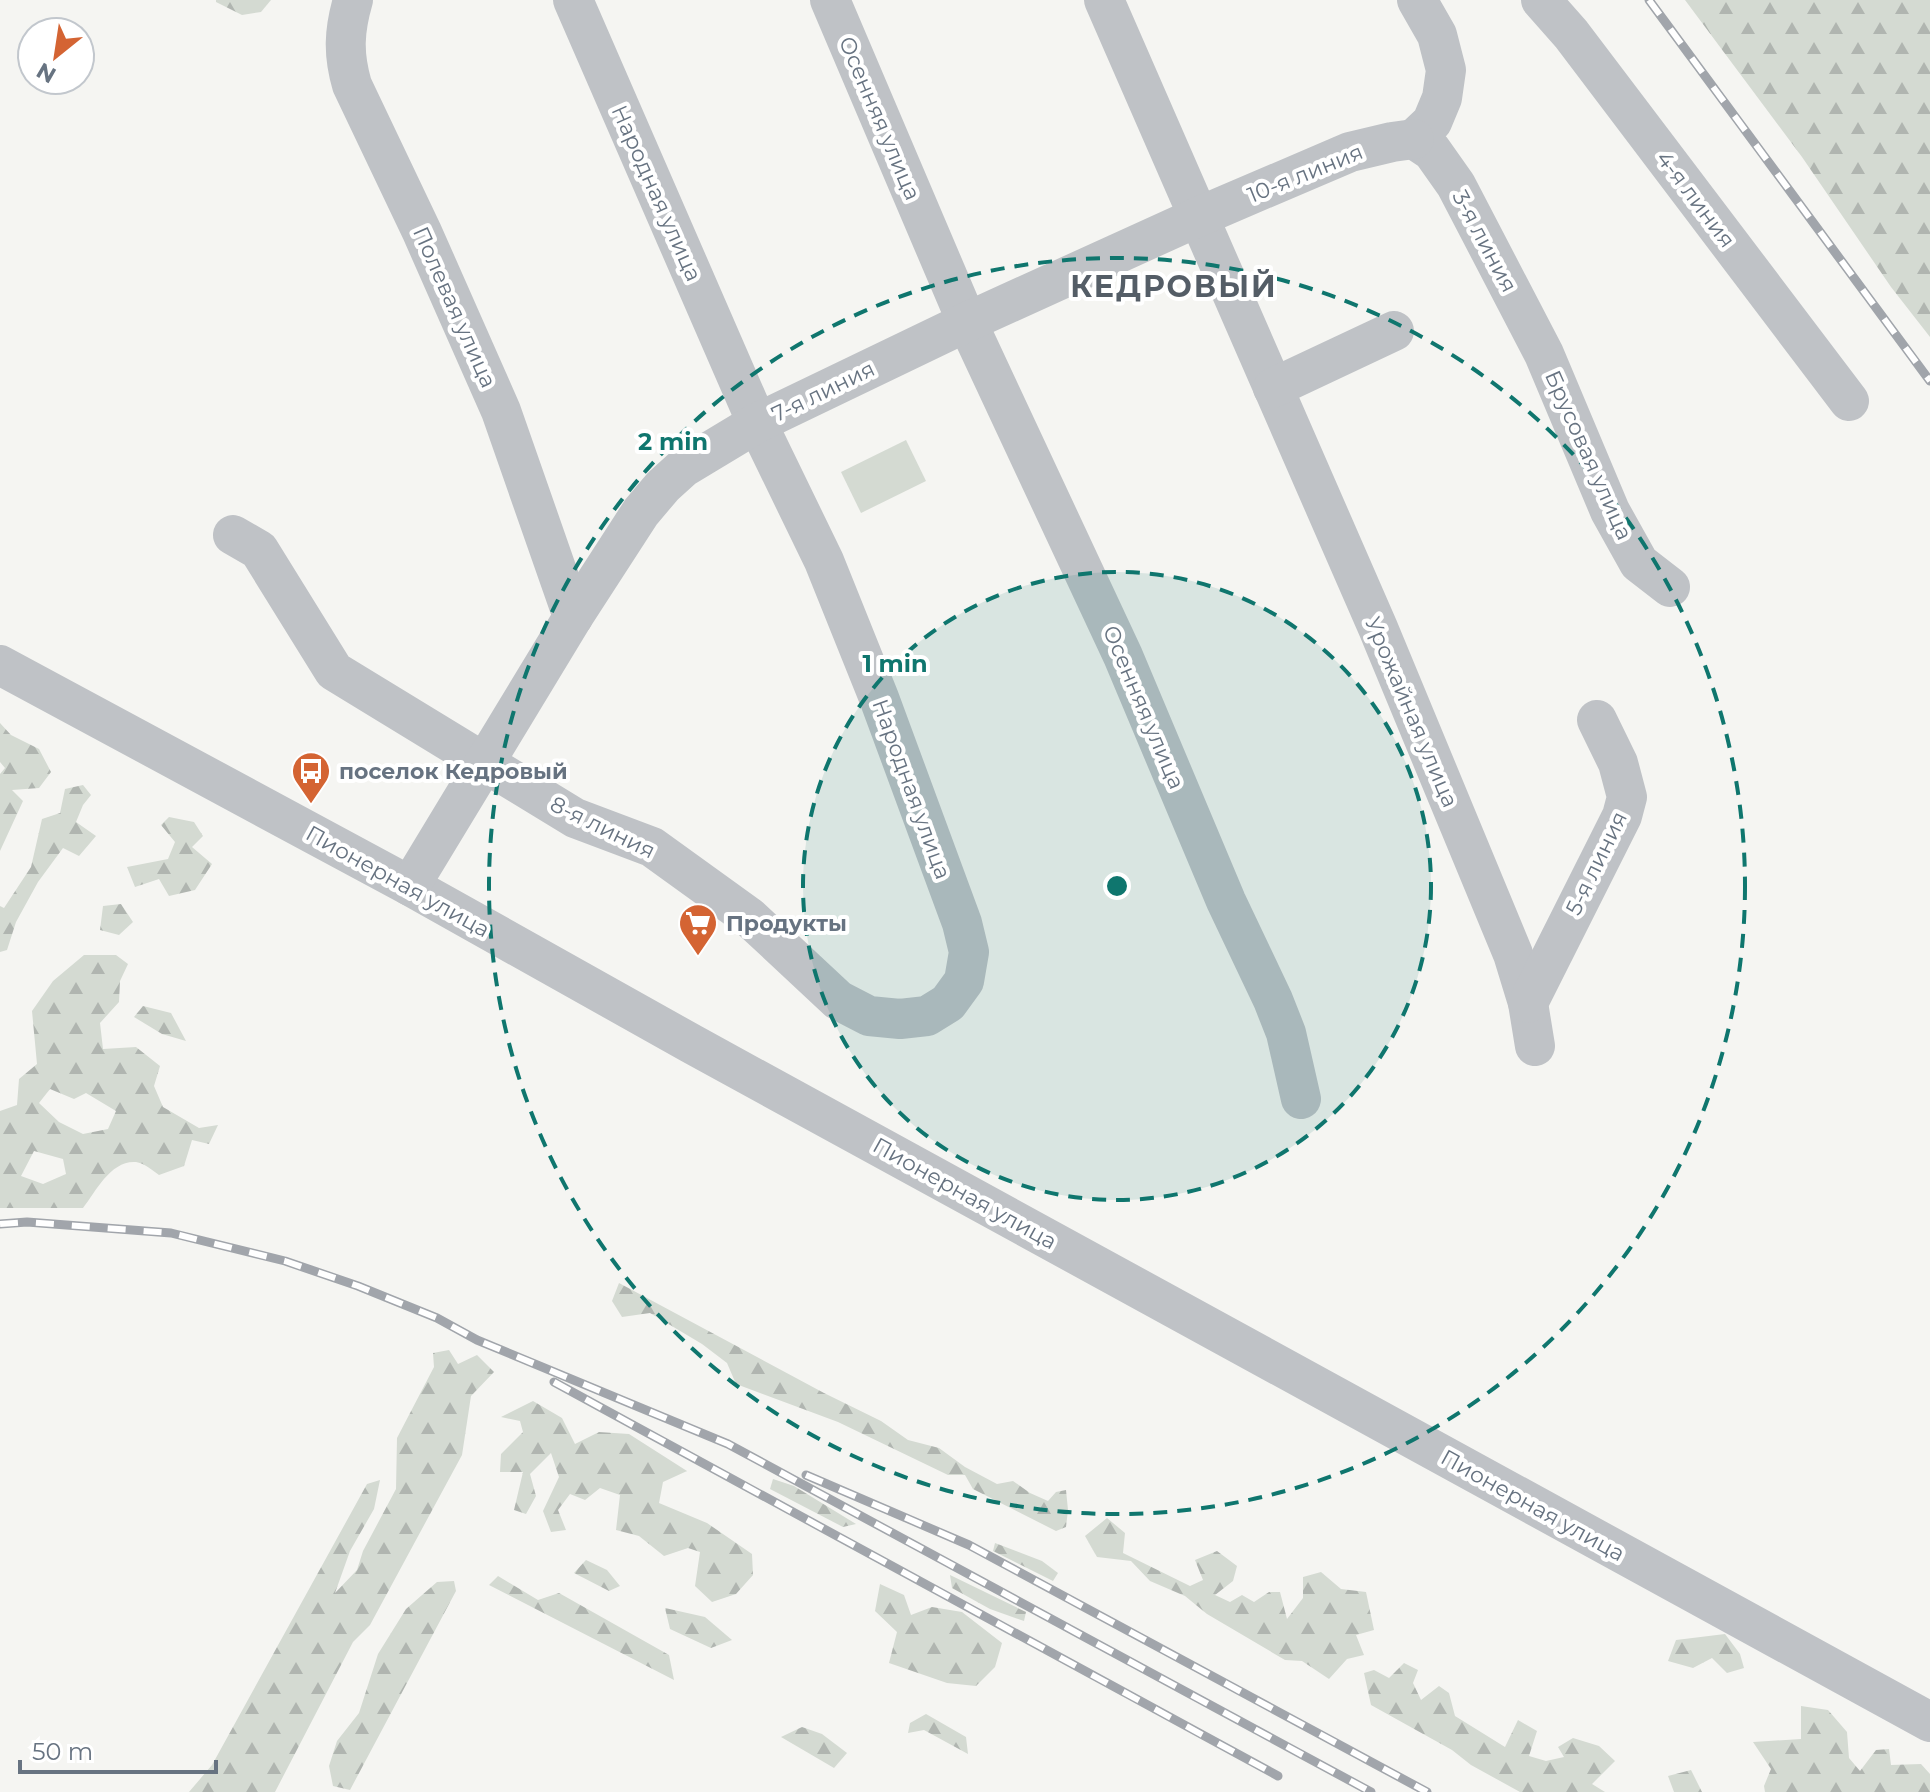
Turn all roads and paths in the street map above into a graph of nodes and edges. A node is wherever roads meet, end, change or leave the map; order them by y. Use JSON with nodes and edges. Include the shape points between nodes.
{"nodes":[{"id":1,"x":353,"y":0,"type":"edge"},
{"id":2,"x":573,"y":0,"type":"edge"},
{"id":3,"x":830,"y":0,"type":"edge"},
{"id":4,"x":1104,"y":0,"type":"edge"},
{"id":5,"x":1417,"y":0,"type":"edge"},
{"id":6,"x":1541,"y":0,"type":"edge"},
{"id":7,"x":1414,"y":139,"type":"junction"},
{"id":8,"x":1198,"y":217,"type":"junction"},
{"id":9,"x":967,"y":322,"type":"junction"},
{"id":10,"x":1394,"y":331,"type":"dead end"},
{"id":11,"x":1544,"y":354,"type":"joint"},
{"id":12,"x":1267,"y":375,"type":"junction"},
{"id":13,"x":1849,"y":401,"type":"dead end"},
{"id":14,"x":750,"y":405,"type":"junction"},
{"id":15,"x":233,"y":535,"type":"dead end"},
{"id":16,"x":1670,"y":587,"type":"dead end"},
{"id":17,"x":573,"y":617,"type":"junction"},
{"id":18,"x":0,"y":665,"type":"edge"},
{"id":19,"x":1597,"y":720,"type":"dead end"},
{"id":20,"x":485,"y":763,"type":"junction"},
{"id":21,"x":410,"y":886,"type":"junction"},
{"id":22,"x":1528,"y":1003,"type":"junction"},
{"id":23,"x":927,"y":1016,"type":"joint"},
{"id":24,"x":1535,"y":1046,"type":"dead end"},
{"id":25,"x":1301,"y":1099,"type":"dead end"},
{"id":26,"x":1930,"y":1722,"type":"edge"}],
"edges":[{"from":1,"to":17,"type":"street","name":"Полевая улица","via":[[345,52],[352,85],[501,411]]},
{"from":2,"to":14,"type":"street","name":"Народная улица"},
{"from":3,"to":9,"type":"street","name":"Осенняя улица"},
{"from":4,"to":8,"type":"street","name":"Урожайная улица"},
{"from":5,"to":7,"type":"street","via":[[1437,35],[1446,70],[1432,122]]},
{"from":6,"to":13,"type":"street","name":"4-я линия"},
{"from":7,"to":8,"type":"street","name":"10-я линия","via":[[1350,152]]},
{"from":7,"to":11,"type":"street","name":"3-я линия","via":[[1432,151],[1456,185]]},
{"from":8,"to":9,"type":"street"},
{"from":8,"to":12,"type":"street","name":"Урожайная улица"},
{"from":9,"to":14,"type":"street","name":"7-я линия"},
{"from":9,"to":25,"type":"street","name":"Осенняя улица","via":[[1123,656],[1273,1000]]},
{"from":10,"to":12,"type":"street"},
{"from":11,"to":16,"type":"street","name":"Брусовая улица","via":[[1610,511],[1639,563]]},
{"from":12,"to":22,"type":"street","name":"Урожайная улица","via":[[1390,656],[1513,954]]},
{"from":14,"to":17,"type":"street","name":"7-я линия","via":[[641,512]]},
{"from":14,"to":23,"type":"street","name":"Народная улица","via":[[824,561],[962,923],[969,952],[964,981],[948,1003]]},
{"from":15,"to":20,"type":"street","name":"8-я линия","via":[[259,550],[334,671]]},
{"from":17,"to":20,"type":"street"},
{"from":18,"to":21,"type":"street","name":"Пионерная улица"},
{"from":19,"to":22,"type":"street","name":"5-я линия","via":[[1627,797]]},
{"from":20,"to":21,"type":"street"},
{"from":20,"to":23,"type":"street","name":"8-я линия","via":[[575,818],[652,847],[749,917],[838,1000],[869,1016]]},
{"from":21,"to":26,"type":"street","name":"Пионерная улица"},
{"from":22,"to":24,"type":"street","name":"Урожайная улица"}]}
